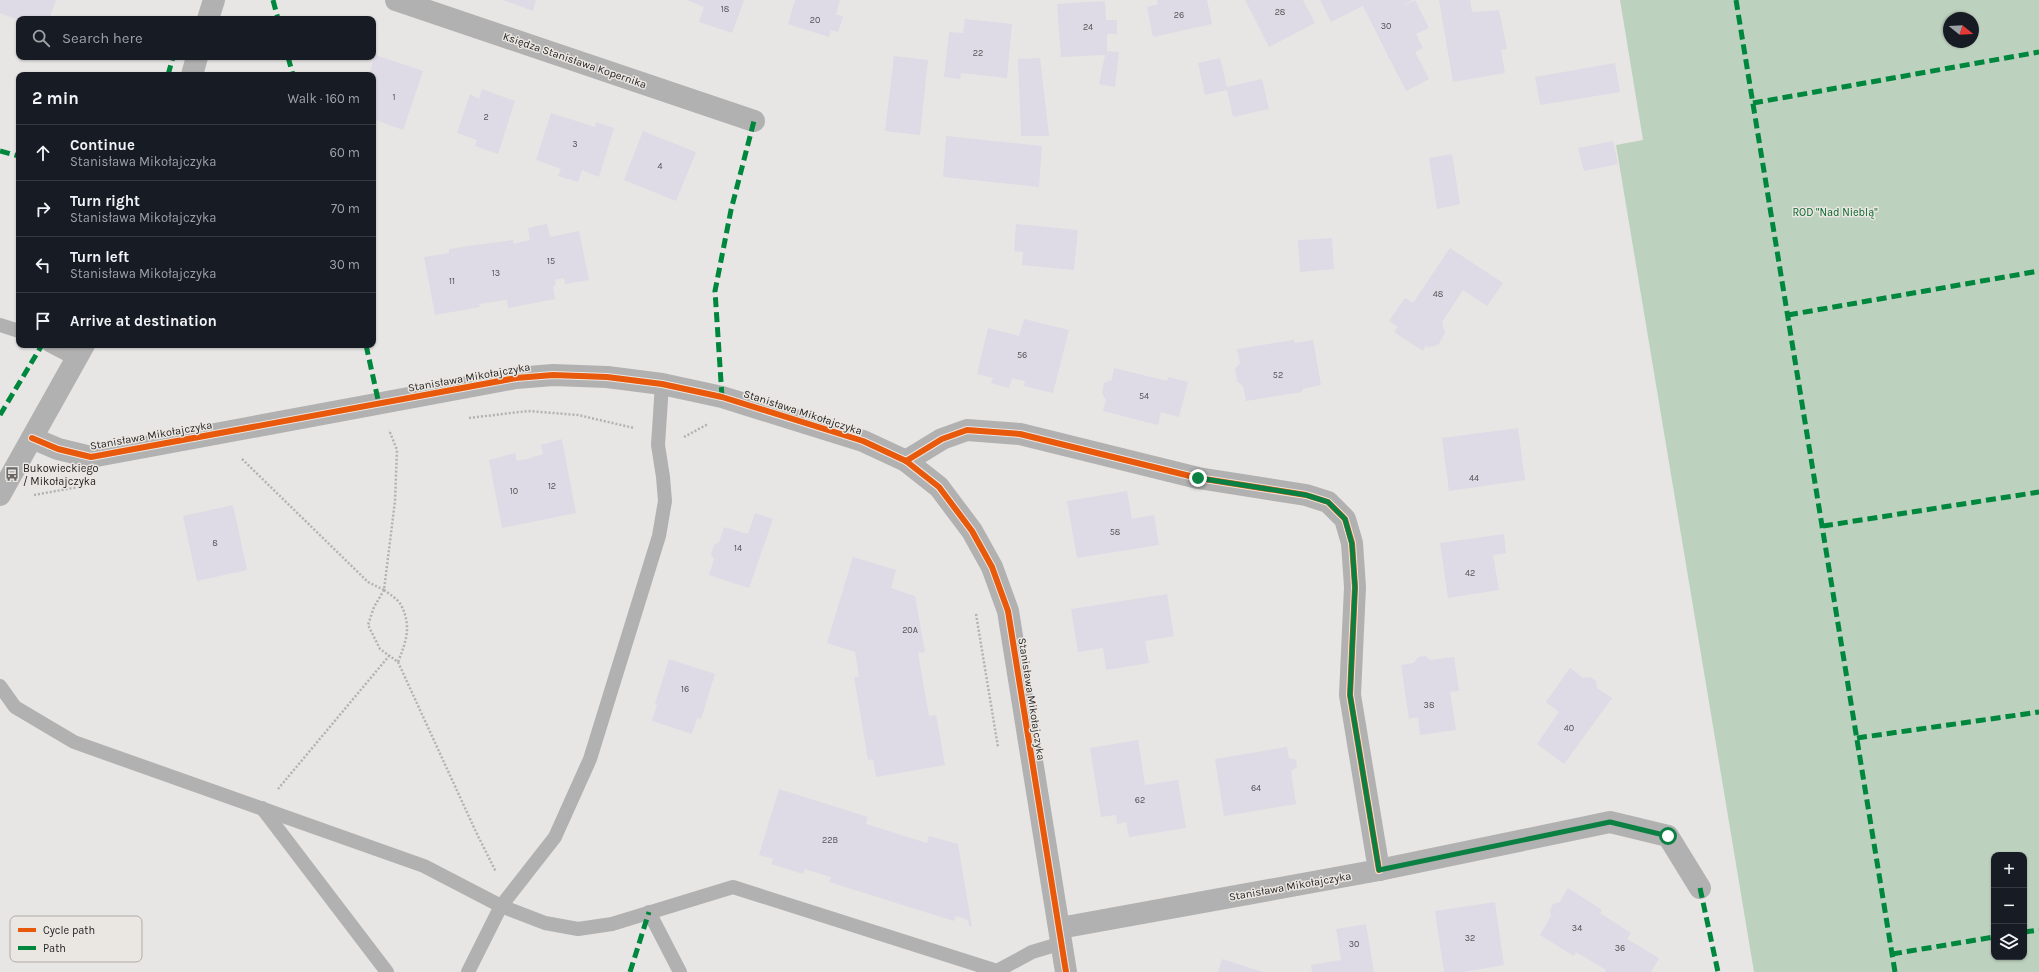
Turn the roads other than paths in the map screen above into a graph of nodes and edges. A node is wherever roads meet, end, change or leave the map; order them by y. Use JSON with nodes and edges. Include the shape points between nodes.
{"nodes":[{"id":1,"x":214,"y":0,"type":"edge"},
{"id":2,"x":396,"y":0,"type":"edge"},
{"id":3,"x":209,"y":16,"type":"edge"},
{"id":4,"x":196,"y":60,"type":"edge"},
{"id":5,"x":193,"y":72,"type":"edge"},
{"id":6,"x":754,"y":121,"type":"dead end"},
{"id":7,"x":0,"y":325,"type":"edge"},
{"id":8,"x":16,"y":330,"type":"edge"},
{"id":9,"x":62,"y":348,"type":"edge"},
{"id":10,"x":80,"y":352,"type":"edge"},
{"id":11,"x":662,"y":384,"type":"junction"},
{"id":12,"x":32,"y":438,"type":"junction"},
{"id":13,"x":906,"y":461,"type":"junction"},
{"id":14,"x":0,"y":495,"type":"edge"},
{"id":15,"x":0,"y":686,"type":"edge"},
{"id":16,"x":262,"y":808,"type":"junction"},
{"id":17,"x":1379,"y":870,"type":"junction"},
{"id":18,"x":1700,"y":888,"type":"dead end"},
{"id":19,"x":505,"y":901,"type":"junction"},
{"id":20,"x":649,"y":912,"type":"junction"},
{"id":21,"x":1061,"y":936,"type":"junction"},
{"id":22,"x":387,"y":972,"type":"edge"},
{"id":23,"x":468,"y":972,"type":"edge"},
{"id":24,"x":680,"y":972,"type":"edge"},
{"id":25,"x":1066,"y":972,"type":"edge"}],
"edges":[{"from":1,"to":3,"type":"street"},
{"from":2,"to":6,"type":"street","name":"Księdza Stanisława Kopernika"},
{"from":4,"to":5,"type":"street"},
{"from":7,"to":8,"type":"lane"},
{"from":9,"to":10,"type":"lane"},
{"from":10,"to":12,"type":"street"},
{"from":11,"to":12,"type":"street","name":"Stanisława Mikołajczyka","via":[[607,377],[553,375],[516,378],[91,457],[58,449]]},
{"from":11,"to":13,"type":"street","name":"Stanisława Mikołajczyka","via":[[722,396],[863,442]]},
{"from":11,"to":19,"type":"lane","via":[[658,445],[665,501],[659,536],[590,759],[555,837]]},
{"from":12,"to":14,"type":"street"},
{"from":13,"to":17,"type":"street","via":[[942,439],[967,430],[1020,434],[1198,478],[1306,495],[1328,502],[1345,519],[1352,544],[1355,587],[1350,695]]},
{"from":13,"to":21,"type":"street","name":"Stanisława Mikołajczyka","via":[[939,487],[972,531],[992,568],[1008,611]]},
{"from":15,"to":16,"type":"lane","via":[[15,708],[74,742]]},
{"from":16,"to":19,"type":"lane","via":[[424,866]]},
{"from":16,"to":22,"type":"lane"},
{"from":17,"to":18,"type":"street","name":"Stanisława Mikołajczyka","via":[[1610,822],[1668,836]]},
{"from":17,"to":21,"type":"street","name":"Stanisława Mikołajczyka"},
{"from":19,"to":20,"type":"lane","via":[[546,923],[578,928],[612,924]]},
{"from":19,"to":23,"type":"lane"},
{"from":20,"to":21,"type":"lane","via":[[733,887],[997,971]]},
{"from":20,"to":24,"type":"lane"},
{"from":21,"to":25,"type":"street","name":"Stanisława Mikołajczyka"}]}
